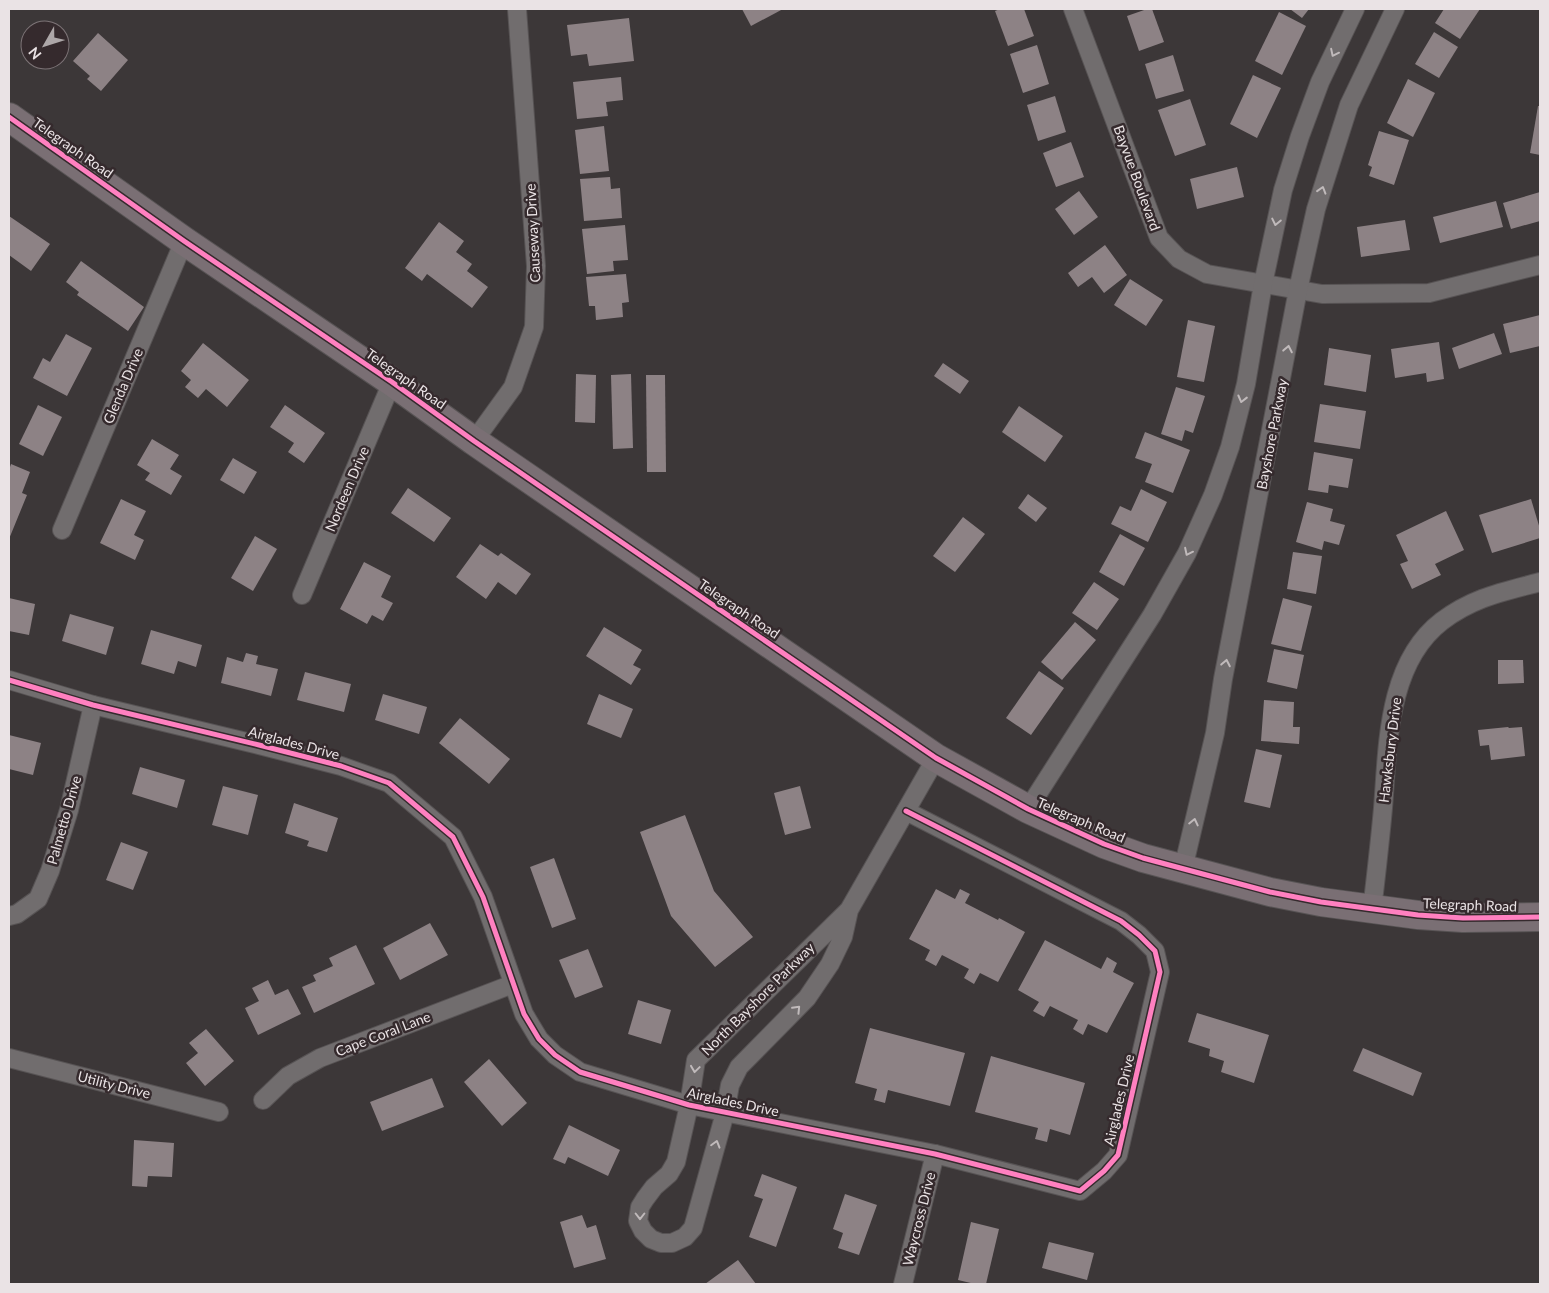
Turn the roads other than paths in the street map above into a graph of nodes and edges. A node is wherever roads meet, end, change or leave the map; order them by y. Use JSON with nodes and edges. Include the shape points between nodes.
{"nodes":[{"id":1,"x":517,"y":9,"type":"edge"},
{"id":2,"x":1073,"y":9,"type":"edge"},
{"id":3,"x":1355,"y":9,"type":"edge"},
{"id":4,"x":1395,"y":9,"type":"edge"},
{"id":5,"x":9,"y":117,"type":"edge"},
{"id":6,"x":184,"y":241,"type":"junction"},
{"id":7,"x":1540,"y":266,"type":"edge"},
{"id":8,"x":1262,"y":284,"type":"junction"},
{"id":9,"x":1298,"y":290,"type":"junction"},
{"id":10,"x":392,"y":382,"type":"junction"},
{"id":11,"x":474,"y":441,"type":"junction"},
{"id":12,"x":62,"y":530,"type":"dead end"},
{"id":13,"x":1540,"y":582,"type":"edge"},
{"id":14,"x":302,"y":595,"type":"dead end"},
{"id":15,"x":9,"y":680,"type":"edge"},
{"id":16,"x":93,"y":705,"type":"junction"},
{"id":17,"x":936,"y":758,"type":"junction"},
{"id":18,"x":1028,"y":810,"type":"junction"},
{"id":19,"x":906,"y":811,"type":"junction"},
{"id":20,"x":1183,"y":869,"type":"junction"},
{"id":21,"x":849,"y":910,"type":"junction"},
{"id":22,"x":1372,"y":910,"type":"junction"},
{"id":23,"x":9,"y":916,"type":"edge"},
{"id":24,"x":1540,"y":917,"type":"edge"},
{"id":25,"x":512,"y":984,"type":"junction"},
{"id":26,"x":9,"y":1058,"type":"edge"},
{"id":27,"x":263,"y":1100,"type":"dead end"},
{"id":28,"x":689,"y":1105,"type":"junction"},
{"id":29,"x":219,"y":1112,"type":"dead end"},
{"id":30,"x":725,"y":1113,"type":"junction"},
{"id":31,"x":935,"y":1154,"type":"junction"},
{"id":32,"x":903,"y":1284,"type":"edge"}],
"edges":[{"from":1,"to":11,"type":"street","name":"Causeway Drive","via":[[536,266],[534,327],[513,387]]},
{"from":2,"to":8,"type":"street","name":"Bayvue Boulevard","via":[[1159,238],[1178,259],[1207,274]]},
{"from":3,"to":8,"type":"street","one_way":true,"via":[[1320,82],[1300,136],[1282,190]]},
{"from":9,"to":4,"type":"street","name":"Bayshore Parkway","one_way":true,"via":[[1316,209],[1349,104]]},
{"from":5,"to":6,"type":"main road","name":"Telegraph Road"},
{"from":6,"to":10,"type":"main road","name":"Telegraph Road"},
{"from":6,"to":12,"type":"street","name":"Glenda Drive"},
{"from":7,"to":9,"type":"street","name":"Bayvue Boulevard","via":[[1429,293],[1343,295]]},
{"from":8,"to":9,"type":"street","name":"Bayvue Boulevard"},
{"from":8,"to":18,"type":"street","one_way":true,"via":[[1246,384],[1230,447],[1213,495],[1187,553],[1152,615]]},
{"from":20,"to":9,"type":"street","name":"Bayshore Parkway","one_way":true,"via":[[1215,733]]},
{"from":10,"to":11,"type":"main road","name":"Telegraph Road"},
{"from":10,"to":14,"type":"street","name":"Nordeen Drive"},
{"from":11,"to":17,"type":"main road","name":"Telegraph Road"},
{"from":13,"to":22,"type":"street","name":"Hawksbury Drive","via":[[1488,595],[1463,607],[1440,622],[1422,641],[1409,662],[1393,710]]},
{"from":15,"to":16,"type":"street","name":"Airglades Drive"},
{"from":16,"to":23,"type":"street","name":"Palmetto Drive","via":[[69,810],[50,872],[38,899]]},
{"from":16,"to":25,"type":"street","name":"Airglades Drive","via":[[278,749],[389,783],[453,838],[482,897]]},
{"from":17,"to":18,"type":"main road","name":"Telegraph Road"},
{"from":17,"to":19,"type":"street","name":"North Bayshore Parkway"},
{"from":18,"to":20,"type":"main road","name":"Telegraph Road","via":[[1104,844]]},
{"from":19,"to":21,"type":"street","name":"North Bayshore Parkway"},
{"from":19,"to":31,"type":"street","name":"Airglades Drive","via":[[1121,921],[1155,951],[1160,972],[1118,1155],[1080,1191]]},
{"from":20,"to":22,"type":"main road","name":"Telegraph Road","via":[[1270,892]]},
{"from":21,"to":28,"type":"street","name":"North Bayshore Parkway","one_way":true,"via":[[696,1060]]},
{"from":30,"to":21,"type":"street","name":"North Bayshore Parkway","one_way":true,"via":[[730,1085],[739,1067],[806,998],[830,964]]},
{"from":22,"to":24,"type":"main road","name":"Telegraph Road","via":[[1464,918]]},
{"from":25,"to":27,"type":"street","name":"Cape Coral Lane","via":[[320,1058],[288,1076]]},
{"from":25,"to":28,"type":"street","name":"Airglades Drive","via":[[539,1039],[574,1068],[609,1082]]},
{"from":26,"to":29,"type":"street","name":"Utility Drive"},
{"from":28,"to":30,"type":"street","name":"Airglades Drive"},
{"from":28,"to":30,"type":"street","name":"North Bayshore Parkway","one_way":true,"via":[[676,1162],[640,1207],[638,1221],[643,1231],[661,1243],[679,1240],[693,1228]]},
{"from":30,"to":31,"type":"street","name":"Airglades Drive"},
{"from":31,"to":32,"type":"street","name":"Waycross Drive"}]}
